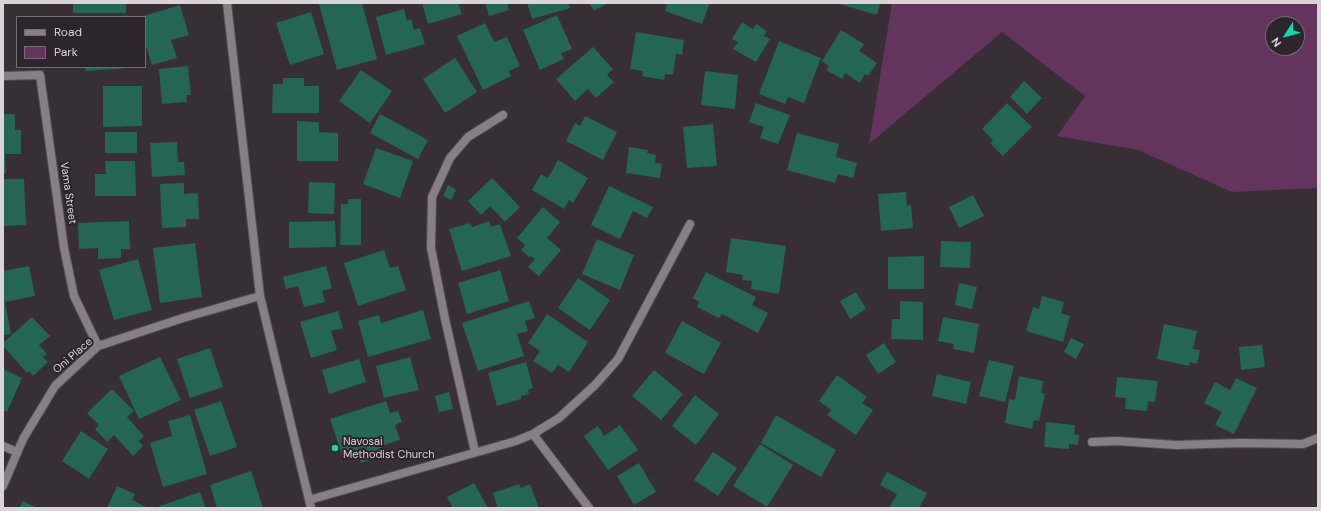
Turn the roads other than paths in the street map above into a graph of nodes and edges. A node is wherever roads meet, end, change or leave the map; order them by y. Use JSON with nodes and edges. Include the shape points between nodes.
{"nodes":[{"id":1,"x":227,"y":3,"type":"edge"},
{"id":2,"x":3,"y":76,"type":"edge"},
{"id":3,"x":503,"y":115,"type":"dead end"},
{"id":4,"x":690,"y":224,"type":"dead end"},
{"id":5,"x":260,"y":296,"type":"junction"},
{"id":6,"x":98,"y":346,"type":"junction"},
{"id":7,"x":533,"y":434,"type":"junction"},
{"id":8,"x":1318,"y":438,"type":"edge"},
{"id":9,"x":1092,"y":442,"type":"dead end"},
{"id":10,"x":3,"y":446,"type":"edge"},
{"id":11,"x":17,"y":452,"type":"junction"},
{"id":12,"x":475,"y":452,"type":"junction"},
{"id":13,"x":3,"y":486,"type":"edge"},
{"id":14,"x":310,"y":504,"type":"edge"},
{"id":15,"x":589,"y":508,"type":"edge"}],
"edges":[{"from":1,"to":5,"type":"street"},
{"from":2,"to":6,"type":"street","name":"Vama Street","via":[[40,75],[64,248],[74,296]]},
{"from":3,"to":12,"type":"street","via":[[468,137],[450,158],[432,197],[431,248]]},
{"from":4,"to":7,"type":"street","via":[[618,359],[595,385],[559,418]]},
{"from":5,"to":6,"type":"street","name":"Oni Place"},
{"from":5,"to":14,"type":"street"},
{"from":6,"to":11,"type":"street","name":"Oni Place","via":[[55,386]]},
{"from":7,"to":12,"type":"street","via":[[516,442]]},
{"from":7,"to":15,"type":"street"},
{"from":8,"to":9,"type":"street","via":[[1303,444],[1176,445]]},
{"from":10,"to":11,"type":"street"},
{"from":11,"to":13,"type":"street","name":"Oni Place"},
{"from":12,"to":14,"type":"street"}]}
